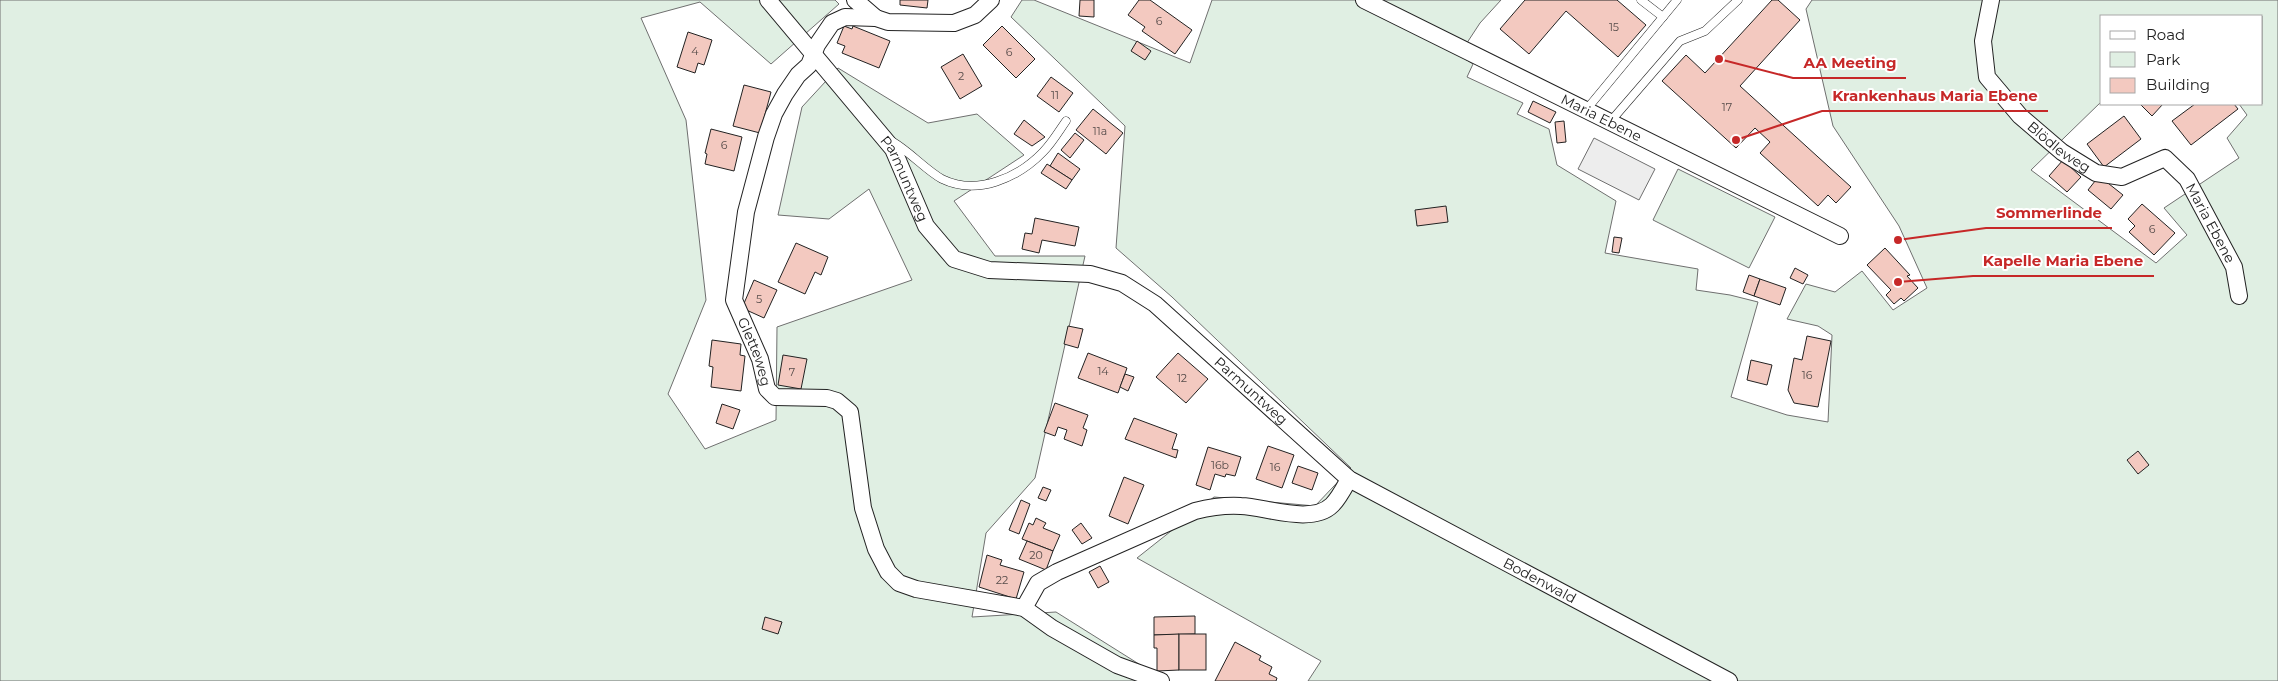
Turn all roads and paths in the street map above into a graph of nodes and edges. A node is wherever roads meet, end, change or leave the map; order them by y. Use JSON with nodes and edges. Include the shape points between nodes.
{"nodes":[{"id":1,"x":768,"y":0,"type":"edge"},
{"id":2,"x":855,"y":0,"type":"edge"},
{"id":3,"x":991,"y":0,"type":"edge"},
{"id":4,"x":1364,"y":0,"type":"edge"},
{"id":5,"x":1641,"y":0,"type":"edge"},
{"id":6,"x":1677,"y":0,"type":"edge"},
{"id":7,"x":1738,"y":0,"type":"edge"},
{"id":8,"x":1991,"y":0,"type":"edge"},
{"id":9,"x":1663,"y":17,"type":"junction"},
{"id":10,"x":876,"y":18,"type":"junction"},
{"id":11,"x":813,"y":55,"type":"junction"},
{"id":12,"x":1586,"y":110,"type":"junction"},
{"id":13,"x":1066,"y":121,"type":"dead end"},
{"id":14,"x":1610,"y":122,"type":"junction"},
{"id":15,"x":879,"y":133,"type":"junction"},
{"id":16,"x":2165,"y":158,"type":"joint"},
{"id":17,"x":1840,"y":236,"type":"dead end"},
{"id":18,"x":2239,"y":296,"type":"dead end"},
{"id":19,"x":1350,"y":480,"type":"junction"},
{"id":20,"x":1024,"y":608,"type":"junction"},
{"id":21,"x":1162,"y":681,"type":"edge"},
{"id":22,"x":1729,"y":681,"type":"edge"}],
"edges":[{"from":1,"to":11,"type":"street","name":"Parmuntweg"},
{"from":2,"to":10,"type":"street"},
{"from":3,"to":10,"type":"street","via":[[975,15],[954,22],[888,22]]},
{"from":4,"to":12,"type":"street","name":"Maria Ebene"},
{"from":5,"to":9,"type":"lane"},
{"from":6,"to":9,"type":"lane"},
{"from":7,"to":14,"type":"lane","via":[[1705,31],[1680,41]]},
{"from":8,"to":16,"type":"street","name":"Blödleweg","via":[[1983,41],[1987,77],[2020,116],[2062,152],[2096,172],[2122,177]]},
{"from":9,"to":12,"type":"lane"},
{"from":10,"to":11,"type":"street","via":[[845,17],[832,23]]},
{"from":11,"to":15,"type":"street","name":"Parmuntweg"},
{"from":11,"to":20,"type":"street","name":"Gletteweg","via":[[774,114],[740,240],[734,300],[760,359],[767,389],[776,397],[827,398],[837,401],[850,412],[863,508],[876,549],[888,572],[899,583],[916,589]]},
{"from":12,"to":14,"type":"street","name":"Maria Ebene"},
{"from":13,"to":15,"type":"lane","via":[[1043,152],[1019,171],[996,182],[968,187],[942,178],[909,151]]},
{"from":14,"to":17,"type":"street","name":"Maria Ebene"},
{"from":15,"to":19,"type":"street","name":"Parmuntweg","via":[[893,149],[926,226],[954,259],[989,270],[1090,274],[1122,283],[1156,304]]},
{"from":16,"to":18,"type":"street","name":"Maria Ebene","via":[[2187,179],[2234,267]]},
{"from":19,"to":20,"type":"street","via":[[1331,506],[1307,515],[1244,506],[1215,506],[1195,511],[1057,572],[1038,583]]},
{"from":19,"to":22,"type":"street","name":"Bodenwald"},
{"from":20,"to":21,"type":"street","via":[[1117,665]]}]}
